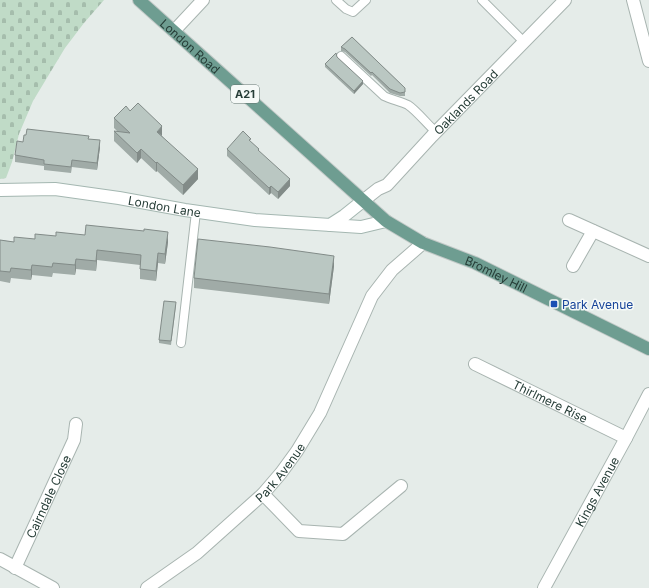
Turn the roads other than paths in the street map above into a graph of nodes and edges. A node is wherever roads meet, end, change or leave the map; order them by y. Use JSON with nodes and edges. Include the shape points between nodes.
{"nodes":[{"id":1,"x":139,"y":0,"type":"edge"},
{"id":2,"x":203,"y":0,"type":"edge"},
{"id":3,"x":336,"y":0,"type":"edge"},
{"id":4,"x":366,"y":0,"type":"edge"},
{"id":5,"x":482,"y":0,"type":"edge"},
{"id":6,"x":565,"y":0,"type":"edge"},
{"id":7,"x":633,"y":0,"type":"edge"},
{"id":8,"x":174,"y":31,"type":"junction"},
{"id":9,"x":524,"y":42,"type":"junction"},
{"id":10,"x":341,"y":56,"type":"dead end"},
{"id":11,"x":649,"y":56,"type":"edge"},
{"id":12,"x":434,"y":134,"type":"junction"},
{"id":13,"x":350,"y":188,"type":"joint"},
{"id":14,"x":0,"y":190,"type":"edge"},
{"id":15,"x":364,"y":200,"type":"junction"},
{"id":16,"x":196,"y":212,"type":"junction"},
{"id":17,"x":569,"y":220,"type":"dead end"},
{"id":18,"x":386,"y":221,"type":"junction"},
{"id":19,"x":330,"y":225,"type":"junction"},
{"id":20,"x":592,"y":231,"type":"junction"},
{"id":21,"x":423,"y":243,"type":"junction"},
{"id":22,"x":649,"y":256,"type":"edge"},
{"id":23,"x":573,"y":266,"type":"dead end"},
{"id":24,"x":181,"y":343,"type":"dead end"},
{"id":25,"x":649,"y":349,"type":"edge"},
{"id":26,"x":475,"y":364,"type":"dead end"},
{"id":27,"x":649,"y":394,"type":"edge"},
{"id":28,"x":76,"y":424,"type":"dead end"},
{"id":29,"x":626,"y":438,"type":"junction"},
{"id":30,"x":401,"y":486,"type":"dead end"},
{"id":31,"x":264,"y":494,"type":"junction"},
{"id":32,"x":0,"y":559,"type":"edge"},
{"id":33,"x":15,"y":568,"type":"junction"},
{"id":34,"x":53,"y":588,"type":"edge"},
{"id":35,"x":147,"y":588,"type":"edge"},
{"id":36,"x":544,"y":588,"type":"edge"}],
"edges":[{"from":1,"to":8,"type":"main road","name":"London Road","number":"A21"},
{"from":2,"to":8,"type":"street"},
{"from":3,"to":4,"type":"lane","via":[[353,12]]},
{"from":5,"to":9,"type":"lane"},
{"from":6,"to":9,"type":"street","name":"Oaklands Road"},
{"from":7,"to":11,"type":"street"},
{"from":8,"to":13,"type":"main road","name":"London Road","number":"A21"},
{"from":9,"to":12,"type":"street","name":"Oaklands Road"},
{"from":10,"to":12,"type":"lane","via":[[384,96],[409,106]]},
{"from":12,"to":15,"type":"street","name":"Oaklands Road","via":[[387,185]]},
{"from":13,"to":15,"type":"main road","name":"Bromley Hill","number":"A21"},
{"from":14,"to":16,"type":"street","name":"London Lane","via":[[55,189]]},
{"from":15,"to":18,"type":"main road","name":"Bromley Hill","number":"A21"},
{"from":15,"to":19,"type":"street"},
{"from":16,"to":19,"type":"street","name":"London Lane","via":[[255,220]]},
{"from":16,"to":24,"type":"lane"},
{"from":17,"to":20,"type":"street"},
{"from":18,"to":19,"type":"street","name":"London Lane","via":[[361,226]]},
{"from":18,"to":21,"type":"main road","name":"Bromley Hill","number":"A21"},
{"from":20,"to":22,"type":"street"},
{"from":20,"to":23,"type":"street"},
{"from":21,"to":25,"type":"main road","name":"Bromley Hill","number":"A21","via":[[475,263]]},
{"from":21,"to":31,"type":"street","name":"Park Avenue","via":[[392,270],[372,296],[320,413],[297,451]]},
{"from":26,"to":29,"type":"street","name":"Thirlmere Rise"},
{"from":27,"to":29,"type":"street","name":"Kings Avenue"},
{"from":28,"to":33,"type":"street","name":"Cairndale Close","via":[[74,440]]},
{"from":29,"to":36,"type":"street","name":"Kings Avenue"},
{"from":30,"to":31,"type":"street","via":[[343,534],[299,531]]},
{"from":31,"to":35,"type":"street","name":"Park Avenue","via":[[197,553]]},
{"from":32,"to":33,"type":"street"},
{"from":33,"to":34,"type":"street"}]}
